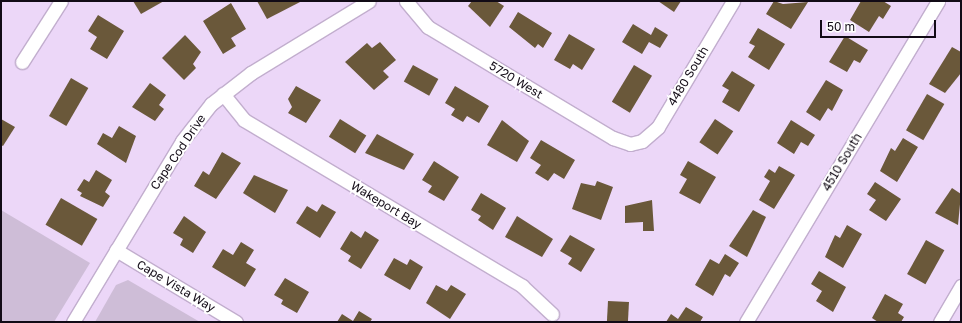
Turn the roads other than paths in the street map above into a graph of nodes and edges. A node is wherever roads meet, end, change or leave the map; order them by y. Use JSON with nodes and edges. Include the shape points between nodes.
{"nodes":[{"id":1,"x":61,"y":1,"type":"edge"},
{"id":2,"x":369,"y":1,"type":"edge"},
{"id":3,"x":406,"y":1,"type":"edge"},
{"id":4,"x":732,"y":1,"type":"edge"},
{"id":5,"x":938,"y":1,"type":"edge"},
{"id":6,"x":22,"y":62,"type":"dead end"},
{"id":7,"x":223,"y":94,"type":"junction"},
{"id":8,"x":636,"y":143,"type":"joint"},
{"id":9,"x":116,"y":250,"type":"junction"},
{"id":10,"x":961,"y":286,"type":"edge"},
{"id":11,"x":552,"y":314,"type":"dead end"},
{"id":12,"x":73,"y":322,"type":"edge"},
{"id":13,"x":236,"y":322,"type":"edge"},
{"id":14,"x":746,"y":322,"type":"edge"},
{"id":15,"x":940,"y":322,"type":"edge"}],
"edges":[{"from":1,"to":6,"type":"street"},
{"from":2,"to":7,"type":"street","name":"Cape Cod Drive"},
{"from":3,"to":8,"type":"street","name":"5720 West","via":[[421,22],[435,32],[613,138]]},
{"from":4,"to":8,"type":"street","name":"4480 South","via":[[658,127],[648,138]]},
{"from":5,"to":14,"type":"street","name":"4510 South"},
{"from":7,"to":9,"type":"street","name":"Cape Cod Drive","via":[[191,128]]},
{"from":7,"to":11,"type":"street","name":"Wakeport Bay","via":[[244,120],[522,286]]},
{"from":9,"to":12,"type":"street","name":"Cape Cod Drive"},
{"from":9,"to":13,"type":"street","name":"Cape Vista Way"},
{"from":10,"to":15,"type":"street"}]}
